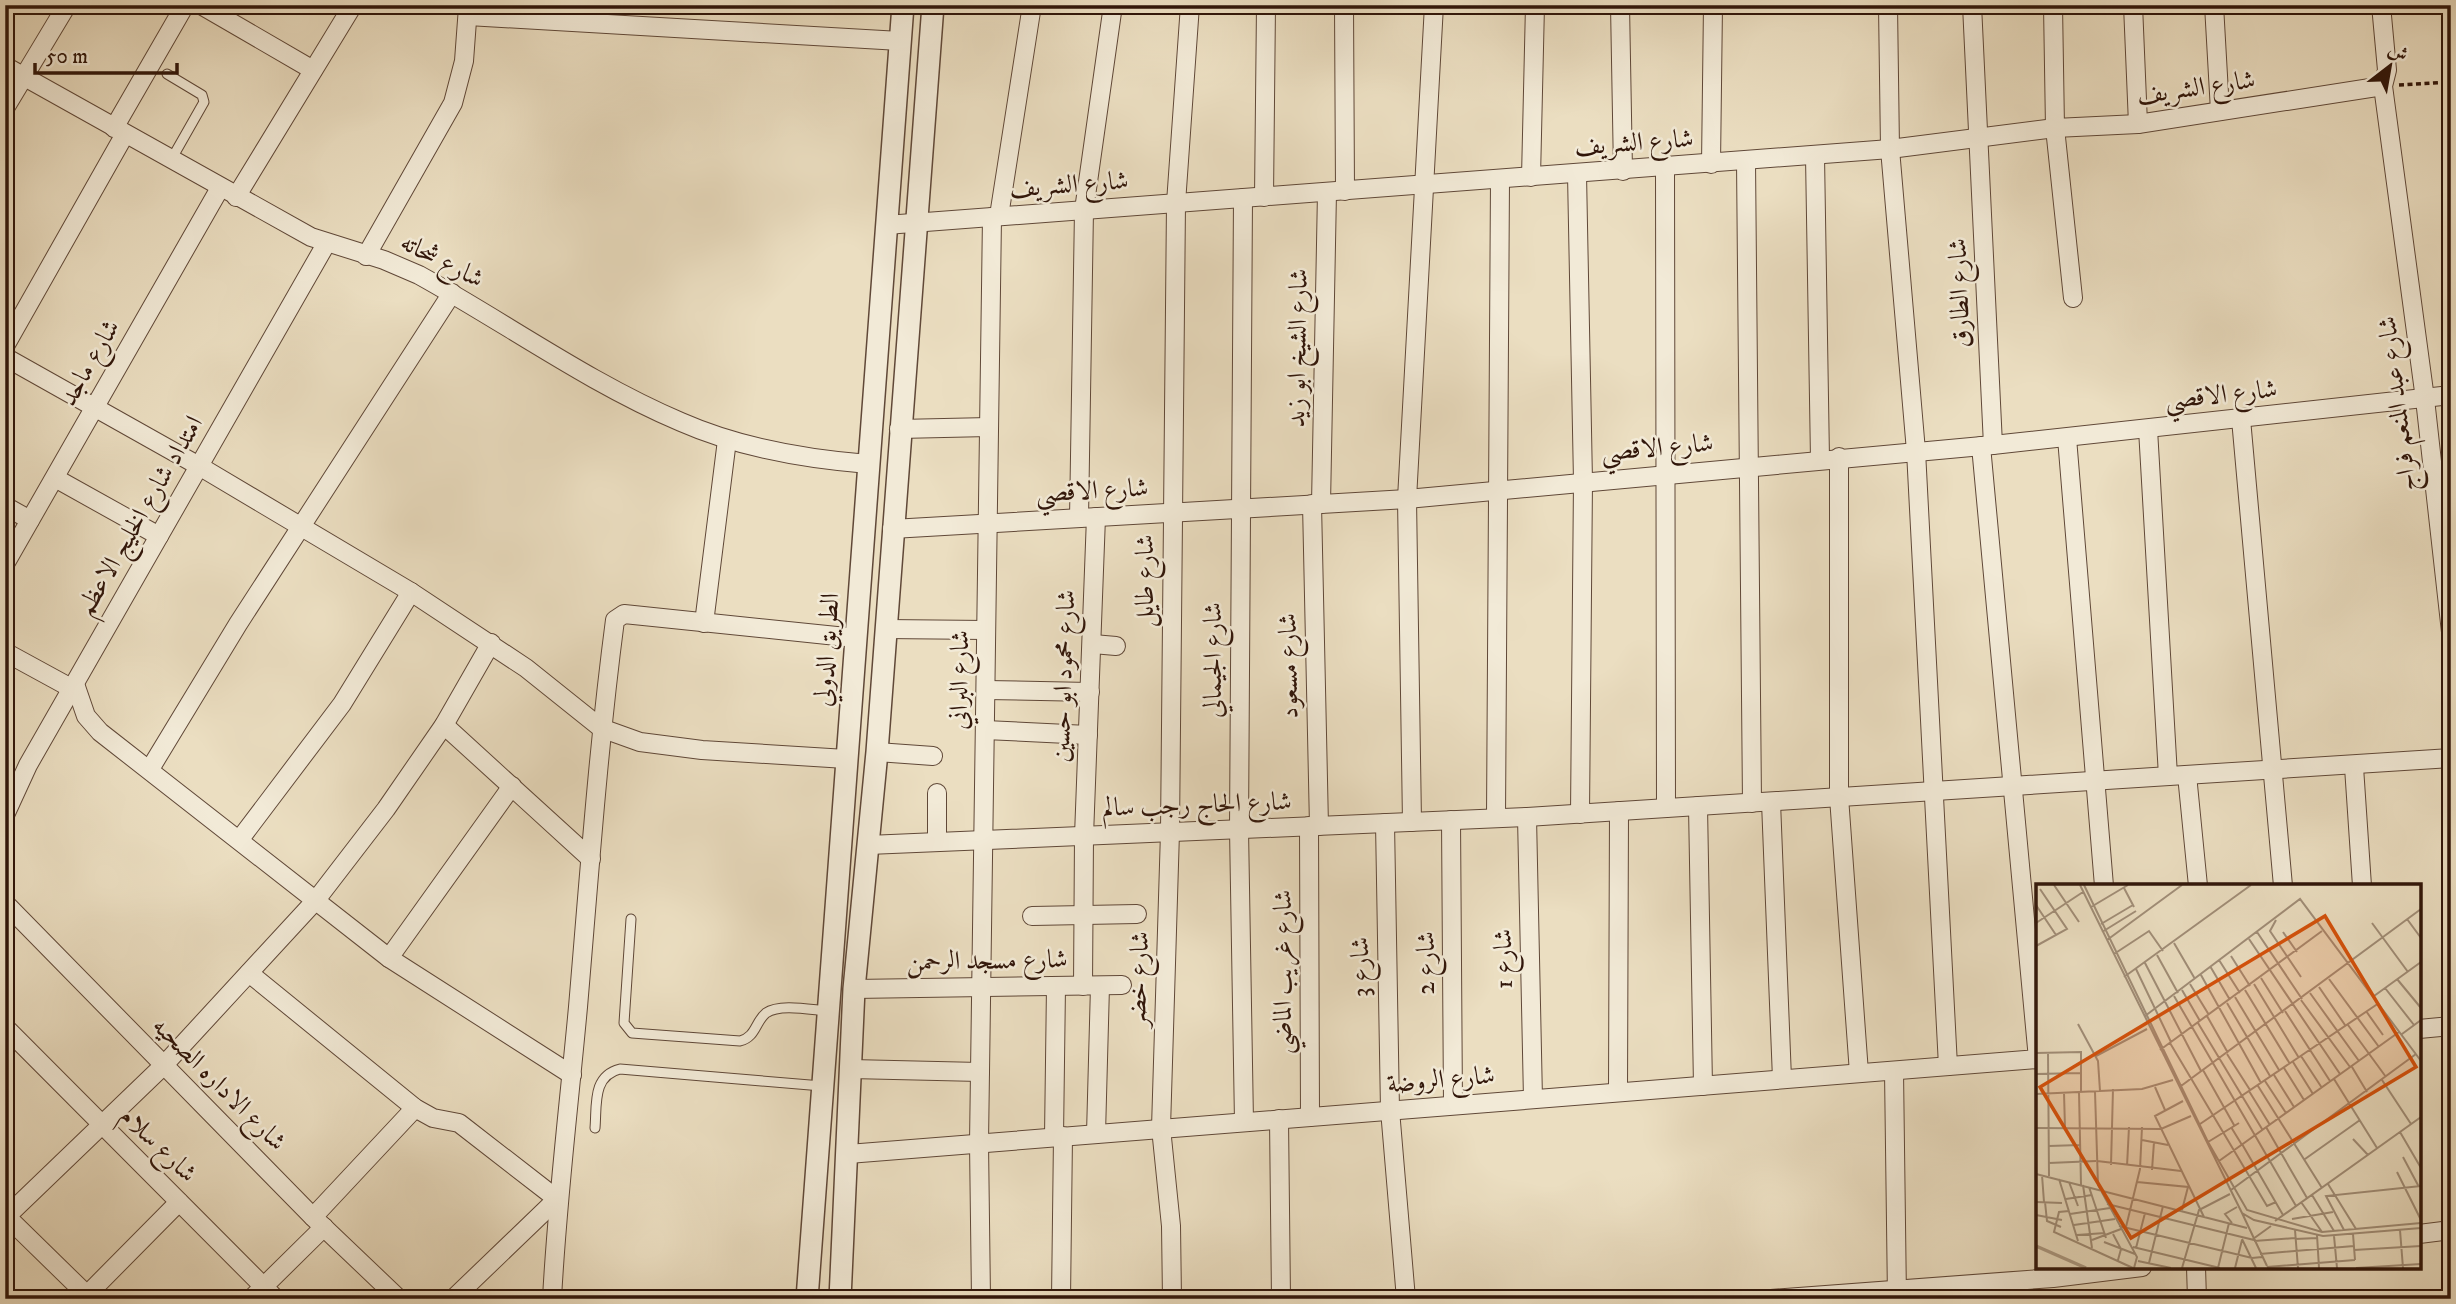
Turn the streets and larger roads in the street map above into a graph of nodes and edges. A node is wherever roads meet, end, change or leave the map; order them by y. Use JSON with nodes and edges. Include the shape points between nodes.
{"nodes":[{"id":1,"x":45,"y":5,"type":"edge"},
{"id":2,"x":185,"y":5,"type":"edge"},
{"id":3,"x":201,"y":5,"type":"edge"},
{"id":4,"x":353,"y":5,"type":"edge"},
{"id":5,"x":903,"y":5,"type":"edge"},
{"id":6,"x":933,"y":5,"type":"edge"},
{"id":7,"x":1032,"y":5,"type":"edge"},
{"id":8,"x":1113,"y":5,"type":"edge"},
{"id":9,"x":1190,"y":5,"type":"edge"},
{"id":10,"x":1266,"y":5,"type":"edge"},
{"id":11,"x":1344,"y":5,"type":"edge"},
{"id":12,"x":1434,"y":5,"type":"edge"},
{"id":13,"x":1535,"y":5,"type":"edge"},
{"id":14,"x":1620,"y":5,"type":"edge"},
{"id":15,"x":1713,"y":5,"type":"edge"},
{"id":16,"x":1888,"y":5,"type":"edge"},
{"id":17,"x":1972,"y":5,"type":"edge"},
{"id":18,"x":2053,"y":5,"type":"edge"},
{"id":19,"x":2133,"y":5,"type":"edge"},
{"id":20,"x":2214,"y":5,"type":"edge"},
{"id":21,"x":2381,"y":5,"type":"edge"},
{"id":22,"x":64,"y":10,"type":"edge"},
{"id":23,"x":468,"y":11,"type":"edge"},
{"id":24,"x":900,"y":41,"type":"junction"},
{"id":25,"x":5,"y":66,"type":"edge"},
{"id":26,"x":313,"y":70,"type":"junction"},
{"id":27,"x":24,"y":77,"type":"junction"},
{"id":28,"x":2383,"y":86,"type":"junction"},
{"id":29,"x":5,"y":108,"type":"edge"},
{"id":30,"x":2220,"y":111,"type":"junction"},
{"id":31,"x":2138,"y":124,"type":"junction"},
{"id":32,"x":2055,"y":128,"type":"junction"},
{"id":33,"x":120,"y":131,"type":"junction"},
{"id":34,"x":1979,"y":138,"type":"junction"},
{"id":35,"x":1891,"y":149,"type":"junction"},
{"id":36,"x":1815,"y":156,"type":"junction"},
{"id":37,"x":1746,"y":161,"type":"junction"},
{"id":38,"x":1712,"y":164,"type":"junction"},
{"id":39,"x":1665,"y":167,"type":"junction"},
{"id":40,"x":1623,"y":171,"type":"junction"},
{"id":41,"x":1577,"y":174,"type":"junction"},
{"id":42,"x":1531,"y":177,"type":"junction"},
{"id":43,"x":1500,"y":180,"type":"junction"},
{"id":44,"x":1422,"y":185,"type":"junction"},
{"id":45,"x":1345,"y":191,"type":"junction"},
{"id":46,"x":1327,"y":192,"type":"junction"},
{"id":47,"x":228,"y":193,"type":"junction"},
{"id":48,"x":1265,"y":197,"type":"junction"},
{"id":49,"x":1243,"y":198,"type":"junction"},
{"id":50,"x":1176,"y":203,"type":"junction"},
{"id":51,"x":1084,"y":210,"type":"junction"},
{"id":52,"x":996,"y":217,"type":"junction"},
{"id":53,"x":915,"y":223,"type":"junction"},
{"id":54,"x":886,"y":225,"type":"junction"},
{"id":55,"x":326,"y":244,"type":"junction"},
{"id":56,"x":366,"y":256,"type":"junction"},
{"id":57,"x":452,"y":293,"type":"junction"},
{"id":58,"x":2073,"y":298,"type":"dead end"},
{"id":59,"x":6,"y":357,"type":"edge"},
{"id":60,"x":2451,"y":395,"type":"edge"},
{"id":61,"x":2425,"y":399,"type":"junction"},
{"id":62,"x":95,"y":407,"type":"junction"},
{"id":63,"x":2241,"y":419,"type":"junction"},
{"id":64,"x":989,"y":427,"type":"junction"},
{"id":65,"x":900,"y":429,"type":"junction"},
{"id":66,"x":2148,"y":429,"type":"junction"},
{"id":67,"x":2067,"y":438,"type":"junction"},
{"id":68,"x":727,"y":440,"type":"junction"},
{"id":69,"x":1987,"y":446,"type":"junction"},
{"id":70,"x":1916,"y":451,"type":"junction"},
{"id":71,"x":1839,"y":457,"type":"junction"},
{"id":72,"x":1820,"y":459,"type":"junction"},
{"id":73,"x":868,"y":464,"type":"junction"},
{"id":74,"x":199,"y":466,"type":"junction"},
{"id":75,"x":1747,"y":466,"type":"junction"},
{"id":76,"x":1666,"y":473,"type":"junction"},
{"id":77,"x":55,"y":478,"type":"junction"},
{"id":78,"x":1583,"y":481,"type":"junction"},
{"id":79,"x":1497,"y":490,"type":"junction"},
{"id":80,"x":1406,"y":499,"type":"junction"},
{"id":81,"x":1317,"y":504,"type":"junction"},
{"id":82,"x":5,"y":506,"type":"edge"},
{"id":83,"x":866,"y":507,"type":"junction"},
{"id":84,"x":1240,"y":509,"type":"junction"},
{"id":85,"x":1172,"y":513,"type":"junction"},
{"id":86,"x":1088,"y":518,"type":"junction"},
{"id":87,"x":30,"y":520,"type":"junction"},
{"id":88,"x":893,"y":520,"type":"junction"},
{"id":89,"x":987,"y":524,"type":"junction"},
{"id":90,"x":301,"y":526,"type":"junction"},
{"id":91,"x":159,"y":536,"type":"junction"},
{"id":92,"x":5,"y":564,"type":"edge"},
{"id":93,"x":411,"y":592,"type":"junction"},
{"id":94,"x":704,"y":623,"type":"junction"},
{"id":95,"x":885,"y":629,"type":"junction"},
{"id":96,"x":986,"y":630,"type":"junction"},
{"id":97,"x":2451,"y":632,"type":"edge"},
{"id":98,"x":856,"y":638,"type":"junction"},
{"id":99,"x":491,"y":643,"type":"junction"},
{"id":100,"x":1093,"y":644,"type":"junction"},
{"id":101,"x":1116,"y":646,"type":"dead end"},
{"id":102,"x":5,"y":652,"type":"edge"},
{"id":103,"x":73,"y":686,"type":"junction"},
{"id":104,"x":986,"y":690,"type":"junction"},
{"id":105,"x":1090,"y":692,"type":"junction"},
{"id":106,"x":444,"y":725,"type":"junction"},
{"id":107,"x":601,"y":728,"type":"junction"},
{"id":108,"x":985,"y":730,"type":"junction"},
{"id":109,"x":1088,"y":734,"type":"junction"},
{"id":110,"x":877,"y":752,"type":"junction"},
{"id":111,"x":933,"y":756,"type":"dead end"},
{"id":112,"x":2451,"y":758,"type":"edge"},
{"id":113,"x":846,"y":760,"type":"junction"},
{"id":114,"x":2354,"y":767,"type":"junction"},
{"id":115,"x":150,"y":769,"type":"junction"},
{"id":116,"x":2273,"y":769,"type":"junction"},
{"id":117,"x":2187,"y":775,"type":"junction"},
{"id":118,"x":2168,"y":776,"type":"junction"},
{"id":119,"x":2095,"y":781,"type":"junction"},
{"id":120,"x":512,"y":786,"type":"junction"},
{"id":121,"x":2012,"y":786,"type":"junction"},
{"id":122,"x":1933,"y":791,"type":"junction"},
{"id":123,"x":937,"y":793,"type":"dead end"},
{"id":124,"x":1839,"y":797,"type":"junction"},
{"id":125,"x":1771,"y":802,"type":"junction"},
{"id":126,"x":1752,"y":803,"type":"junction"},
{"id":127,"x":1698,"y":806,"type":"junction"},
{"id":128,"x":1666,"y":808,"type":"junction"},
{"id":129,"x":1619,"y":811,"type":"junction"},
{"id":130,"x":1580,"y":814,"type":"junction"},
{"id":131,"x":5,"y":815,"type":"edge"},
{"id":132,"x":1527,"y":817,"type":"junction"},
{"id":133,"x":1496,"y":818,"type":"junction"},
{"id":134,"x":1451,"y":820,"type":"junction"},
{"id":135,"x":1412,"y":822,"type":"junction"},
{"id":136,"x":1385,"y":823,"type":"junction"},
{"id":137,"x":1314,"y":826,"type":"junction"},
{"id":138,"x":1239,"y":829,"type":"junction"},
{"id":139,"x":1170,"y":832,"type":"junction"},
{"id":140,"x":1084,"y":836,"type":"junction"},
{"id":141,"x":240,"y":839,"type":"junction"},
{"id":142,"x":984,"y":840,"type":"junction"},
{"id":143,"x":937,"y":842,"type":"junction"},
{"id":144,"x":867,"y":851,"type":"junction"},
{"id":145,"x":839,"y":857,"type":"junction"},
{"id":146,"x":591,"y":859,"type":"junction"},
{"id":147,"x":2104,"y":884,"type":"edge"},
{"id":148,"x":2198,"y":884,"type":"edge"},
{"id":149,"x":2283,"y":884,"type":"edge"},
{"id":150,"x":2362,"y":884,"type":"edge"},
{"id":151,"x":316,"y":900,"type":"junction"},
{"id":152,"x":5,"y":903,"type":"edge"},
{"id":153,"x":1137,"y":914,"type":"dead end"},
{"id":154,"x":1085,"y":915,"type":"junction"},
{"id":155,"x":1032,"y":916,"type":"dead end"},
{"id":156,"x":389,"y":958,"type":"junction"},
{"id":157,"x":249,"y":973,"type":"junction"},
{"id":158,"x":1122,"y":985,"type":"dead end"},
{"id":159,"x":1056,"y":986,"type":"junction"},
{"id":160,"x":1091,"y":986,"type":"junction"},
{"id":161,"x":982,"y":988,"type":"junction"},
{"id":162,"x":854,"y":989,"type":"junction"},
{"id":163,"x":2451,"y":1026,"type":"edge"},
{"id":164,"x":5,"y":1027,"type":"edge"},
{"id":165,"x":2421,"y":1029,"type":"edge"},
{"id":166,"x":2036,"y":1038,"type":"edge"},
{"id":167,"x":2036,"y":1059,"type":"edge"},
{"id":168,"x":163,"y":1066,"type":"junction"},
{"id":169,"x":1948,"y":1066,"type":"junction"},
{"id":170,"x":851,"y":1069,"type":"junction"},
{"id":171,"x":1894,"y":1071,"type":"junction"},
{"id":172,"x":980,"y":1072,"type":"junction"},
{"id":173,"x":1859,"y":1073,"type":"junction"},
{"id":174,"x":572,"y":1075,"type":"junction"},
{"id":175,"x":1782,"y":1079,"type":"junction"},
{"id":176,"x":1703,"y":1086,"type":"junction"},
{"id":177,"x":1618,"y":1092,"type":"junction"},
{"id":178,"x":1533,"y":1099,"type":"junction"},
{"id":179,"x":1453,"y":1105,"type":"junction"},
{"id":180,"x":415,"y":1108,"type":"junction"},
{"id":181,"x":1390,"y":1111,"type":"junction"},
{"id":182,"x":1310,"y":1117,"type":"junction"},
{"id":183,"x":1279,"y":1119,"type":"junction"},
{"id":184,"x":1244,"y":1122,"type":"junction"},
{"id":185,"x":102,"y":1128,"type":"junction"},
{"id":186,"x":1161,"y":1128,"type":"junction"},
{"id":187,"x":1096,"y":1134,"type":"junction"},
{"id":188,"x":1059,"y":1137,"type":"junction"},
{"id":189,"x":979,"y":1143,"type":"junction"},
{"id":190,"x":848,"y":1154,"type":"junction"},
{"id":191,"x":557,"y":1199,"type":"junction"},
{"id":192,"x":179,"y":1202,"type":"junction"},
{"id":193,"x":6,"y":1215,"type":"edge"},
{"id":194,"x":318,"y":1222,"type":"junction"},
{"id":195,"x":2451,"y":1230,"type":"edge"},
{"id":196,"x":2421,"y":1234,"type":"edge"},
{"id":197,"x":2112,"y":1269,"type":"edge"},
{"id":198,"x":2196,"y":1269,"type":"edge"},
{"id":199,"x":2053,"y":1273,"type":"edge"},
{"id":200,"x":1897,"y":1294,"type":"edge"},
{"id":201,"x":264,"y":1295,"type":"edge"},
{"id":202,"x":87,"y":1297,"type":"edge"},
{"id":203,"x":399,"y":1299,"type":"edge"},
{"id":204,"x":453,"y":1299,"type":"edge"},
{"id":205,"x":552,"y":1299,"type":"edge"},
{"id":206,"x":807,"y":1299,"type":"edge"},
{"id":207,"x":840,"y":1299,"type":"edge"},
{"id":208,"x":981,"y":1299,"type":"edge"},
{"id":209,"x":1061,"y":1299,"type":"edge"},
{"id":210,"x":1172,"y":1299,"type":"edge"},
{"id":211,"x":1281,"y":1299,"type":"edge"},
{"id":212,"x":1406,"y":1299,"type":"edge"},
{"id":213,"x":1771,"y":1299,"type":"edge"},
{"id":214,"x":2197,"y":1299,"type":"edge"}],
"edges":[{"from":1,"to":22,"type":"street"},
{"from":2,"to":33,"type":"street"},
{"from":3,"to":26,"type":"street"},
{"from":4,"to":26,"type":"street","name":"شارع ماجد"},
{"from":5,"to":24,"type":"street","name":"الطريق الدولي"},
{"from":6,"to":53,"type":"street"},
{"from":7,"to":52,"type":"street","name":"شارع البراني"},
{"from":8,"to":51,"type":"street","name":"شارع محمود ابو حسين"},
{"from":9,"to":50,"type":"street","name":"شارع طايل"},
{"from":10,"to":48,"type":"street"},
{"from":11,"to":45,"type":"street"},
{"from":12,"to":44,"type":"street"},
{"from":13,"to":42,"type":"street"},
{"from":14,"to":40,"type":"street"},
{"from":15,"to":38,"type":"street"},
{"from":16,"to":35,"type":"street"},
{"from":17,"to":34,"type":"street","name":"شارع الطارق"},
{"from":18,"to":32,"type":"street"},
{"from":19,"to":31,"type":"street"},
{"from":20,"to":30,"type":"street"},
{"from":21,"to":28,"type":"street","name":"شارع عبد المنعم فراج","via":[[2387,70]]},
{"from":22,"to":27,"type":"street"},
{"from":23,"to":24,"type":"street"},
{"from":23,"to":56,"type":"street","via":[[464,61],[453,103]]},
{"from":24,"to":54,"type":"street","name":"الطريق الدولي"},
{"from":25,"to":27,"type":"street","name":"شارع شحاته"},
{"from":26,"to":47,"type":"street","name":"شارع ماجد"},
{"from":27,"to":29,"type":"street"},
{"from":27,"to":33,"type":"street","name":"شارع شحاته"},
{"from":28,"to":30,"type":"street","name":"شارع الشريف"},
{"from":28,"to":61,"type":"street","name":"شارع عبد المنعم فراج"},
{"from":30,"to":31,"type":"street","name":"شارع الشريف"},
{"from":31,"to":32,"type":"street","name":"شارع الشريف"},
{"from":32,"to":34,"type":"street","name":"شارع الشريف"},
{"from":32,"to":58,"type":"street"},
{"from":33,"to":47,"type":"street","name":"شارع شحاته"},
{"from":33,"to":59,"type":"street"},
{"from":34,"to":35,"type":"street","name":"شارع الشريف"},
{"from":34,"to":69,"type":"street","name":"شارع الطارق"},
{"from":35,"to":36,"type":"street","name":"شارع الشريف"},
{"from":35,"to":70,"type":"street"},
{"from":36,"to":37,"type":"street","name":"شارع الشريف"},
{"from":36,"to":72,"type":"street"},
{"from":37,"to":38,"type":"street","name":"شارع الشريف"},
{"from":37,"to":75,"type":"street"},
{"from":38,"to":39,"type":"street","name":"شارع الشريف"},
{"from":39,"to":40,"type":"street","name":"شارع الشريف"},
{"from":39,"to":76,"type":"street"},
{"from":40,"to":41,"type":"street","name":"شارع الشريف"},
{"from":41,"to":42,"type":"street","name":"شارع الشريف"},
{"from":41,"to":78,"type":"street"},
{"from":42,"to":43,"type":"street","name":"شارع الشريف"},
{"from":43,"to":44,"type":"street","name":"شارع الشريف"},
{"from":43,"to":79,"type":"street"},
{"from":44,"to":45,"type":"street","name":"شارع الشريف"},
{"from":44,"to":80,"type":"street"},
{"from":45,"to":46,"type":"street","name":"شارع الشريف"},
{"from":46,"to":48,"type":"street","name":"شارع الشريف"},
{"from":46,"to":81,"type":"street","name":"شارع الشيخ ابو زيد"},
{"from":47,"to":55,"type":"street","name":"شارع شحاته"},
{"from":47,"to":62,"type":"street","name":"شارع ماجد"},
{"from":48,"to":49,"type":"street","name":"شارع الشريف"},
{"from":49,"to":50,"type":"street","name":"شارع الشريف"},
{"from":49,"to":84,"type":"street","name":"شارع الجيمالي"},
{"from":50,"to":51,"type":"street","name":"شارع الشريف"},
{"from":50,"to":85,"type":"street","name":"شارع طايل"},
{"from":51,"to":52,"type":"street","name":"شارع الشريف"},
{"from":51,"to":86,"type":"street","name":"شارع محمود ابو حسين"},
{"from":52,"to":53,"type":"street","name":"شارع الشريف"},
{"from":52,"to":64,"type":"street","name":"شارع البراني"},
{"from":53,"to":54,"type":"street","name":"شارع الشريف"},
{"from":53,"to":65,"type":"street"},
{"from":54,"to":73,"type":"street","name":"الطريق الدولي"},
{"from":55,"to":56,"type":"street","name":"شارع شحاته"},
{"from":55,"to":74,"type":"street","name":"امتداد شارع الخليج الاعظم"},
{"from":56,"to":57,"type":"street","name":"شارع شحاته","via":[[402,267]]},
{"from":57,"to":68,"type":"street","name":"شارع شحاته","via":[[639,403]]},
{"from":57,"to":90,"type":"street"},
{"from":59,"to":62,"type":"street"},
{"from":60,"to":61,"type":"street","name":"شارع الاقصي"},
{"from":61,"to":63,"type":"street","name":"شارع الاقصي"},
{"from":61,"to":97,"type":"street","name":"شارع عبد المنعم فراج"},
{"from":62,"to":74,"type":"street"},
{"from":62,"to":77,"type":"street","name":"شارع ماجد"},
{"from":63,"to":66,"type":"street","name":"شارع الاقصي"},
{"from":63,"to":116,"type":"street"},
{"from":64,"to":65,"type":"street"},
{"from":64,"to":89,"type":"street","name":"شارع البراني"},
{"from":65,"to":88,"type":"street"},
{"from":66,"to":67,"type":"street","name":"شارع الاقصي"},
{"from":66,"to":118,"type":"street"},
{"from":67,"to":69,"type":"street","name":"شارع الاقصي"},
{"from":67,"to":119,"type":"street"},
{"from":68,"to":73,"type":"street","name":"شارع شحاته","via":[[821,460]]},
{"from":68,"to":94,"type":"street"},
{"from":69,"to":70,"type":"street","name":"شارع الاقصي"},
{"from":69,"to":121,"type":"street","name":"شارع الطارق"},
{"from":70,"to":71,"type":"street","name":"شارع الاقصي"},
{"from":70,"to":122,"type":"street"},
{"from":71,"to":72,"type":"street","name":"شارع الاقصي"},
{"from":71,"to":124,"type":"street"},
{"from":72,"to":75,"type":"street","name":"شارع الاقصي"},
{"from":73,"to":83,"type":"street","name":"الطريق الدولي"},
{"from":74,"to":90,"type":"street"},
{"from":74,"to":91,"type":"street","name":"امتداد شارع الخليج الاعظم"},
{"from":75,"to":76,"type":"street","name":"شارع الاقصي"},
{"from":75,"to":126,"type":"street"},
{"from":76,"to":78,"type":"street","name":"شارع الاقصي"},
{"from":76,"to":128,"type":"street"},
{"from":77,"to":87,"type":"street","name":"شارع ماجد"},
{"from":77,"to":91,"type":"street"},
{"from":78,"to":79,"type":"street","name":"شارع الاقصي"},
{"from":78,"to":130,"type":"street"},
{"from":79,"to":80,"type":"street","name":"شارع الاقصي"},
{"from":79,"to":133,"type":"street"},
{"from":80,"to":81,"type":"street","name":"شارع الاقصي"},
{"from":80,"to":135,"type":"street"},
{"from":81,"to":84,"type":"street","name":"شارع الاقصي"},
{"from":81,"to":137,"type":"street","name":"شارع مسعود"},
{"from":82,"to":87,"type":"street"},
{"from":83,"to":88,"type":"street"},
{"from":83,"to":98,"type":"street","name":"الطريق الدولي"},
{"from":84,"to":85,"type":"street","name":"شارع الاقصي"},
{"from":84,"to":138,"type":"street","name":"شارع الجيمالي"},
{"from":85,"to":86,"type":"street","name":"شارع الاقصي"},
{"from":85,"to":139,"type":"street","name":"شارع طايل"},
{"from":86,"to":89,"type":"street","name":"شارع الاقصي"},
{"from":86,"to":100,"type":"street","name":"شارع محمود ابو حسين"},
{"from":87,"to":92,"type":"street","name":"شارع ماجد"},
{"from":88,"to":89,"type":"street","name":"شارع الاقصي"},
{"from":88,"to":95,"type":"street"},
{"from":89,"to":96,"type":"street","name":"شارع البراني"},
{"from":90,"to":93,"type":"street"},
{"from":90,"to":115,"type":"street"},
{"from":91,"to":103,"type":"street","name":"امتداد شارع الخليج الاعظم"},
{"from":93,"to":99,"type":"street"},
{"from":93,"to":141,"type":"street","via":[[342,704]]},
{"from":94,"to":98,"type":"street"},
{"from":94,"to":107,"type":"street","via":[[619,616],[614,621]]},
{"from":95,"to":96,"type":"street"},
{"from":95,"to":110,"type":"street"},
{"from":96,"to":104,"type":"street","name":"شارع البراني"},
{"from":98,"to":113,"type":"street","name":"الطريق الدولي"},
{"from":99,"to":106,"type":"street"},
{"from":99,"to":107,"type":"street"},
{"from":100,"to":101,"type":"street"},
{"from":100,"to":105,"type":"street","name":"شارع محمود ابو حسين"},
{"from":102,"to":103,"type":"street"},
{"from":103,"to":115,"type":"street","via":[[86,716],[100,732]]},
{"from":103,"to":131,"type":"street","name":"امتداد شارع الخليج الاعظم"},
{"from":104,"to":105,"type":"street"},
{"from":104,"to":108,"type":"street","name":"شارع البراني"},
{"from":105,"to":109,"type":"street","name":"شارع محمود ابو حسين"},
{"from":106,"to":120,"type":"street"},
{"from":106,"to":151,"type":"street"},
{"from":107,"to":113,"type":"street","via":[[640,742]]},
{"from":107,"to":146,"type":"street"},
{"from":108,"to":109,"type":"street"},
{"from":108,"to":142,"type":"street","name":"شارع البراني"},
{"from":109,"to":140,"type":"street","name":"شارع محمود ابو حسين"},
{"from":110,"to":111,"type":"street"},
{"from":110,"to":144,"type":"street"},
{"from":112,"to":114,"type":"street","name":"شارع الحاج رجب سالم"},
{"from":113,"to":145,"type":"street","name":"الطريق الدولي"},
{"from":114,"to":116,"type":"street","name":"شارع الحاج رجب سالم"},
{"from":114,"to":150,"type":"street"},
{"from":115,"to":141,"type":"street"},
{"from":116,"to":117,"type":"street","name":"شارع الحاج رجب سالم"},
{"from":116,"to":149,"type":"street"},
{"from":117,"to":118,"type":"street","name":"شارع الحاج رجب سالم"},
{"from":117,"to":148,"type":"street"},
{"from":118,"to":119,"type":"street","name":"شارع الحاج رجب سالم"},
{"from":119,"to":121,"type":"street","name":"شارع الحاج رجب سالم"},
{"from":119,"to":147,"type":"street"},
{"from":120,"to":146,"type":"street"},
{"from":120,"to":156,"type":"street"},
{"from":121,"to":122,"type":"street","name":"شارع الحاج رجب سالم"},
{"from":121,"to":166,"type":"street","name":"شارع الطارق"},
{"from":122,"to":124,"type":"street","name":"شارع الحاج رجب سالم"},
{"from":122,"to":169,"type":"street"},
{"from":123,"to":143,"type":"street"},
{"from":124,"to":125,"type":"street","name":"شارع الحاج رجب سالم"},
{"from":124,"to":173,"type":"street"},
{"from":125,"to":126,"type":"street","name":"شارع الحاج رجب سالم"},
{"from":125,"to":175,"type":"street"},
{"from":126,"to":127,"type":"street","name":"شارع الحاج رجب سالم"},
{"from":127,"to":128,"type":"street","name":"شارع الحاج رجب سالم"},
{"from":127,"to":176,"type":"street"},
{"from":128,"to":129,"type":"street","name":"شارع الحاج رجب سالم"},
{"from":129,"to":130,"type":"street","name":"شارع الحاج رجب سالم"},
{"from":129,"to":177,"type":"street"},
{"from":130,"to":132,"type":"street","name":"شارع الحاج رجب سالم"},
{"from":132,"to":133,"type":"street","name":"شارع الحاج رجب سالم"},
{"from":132,"to":178,"type":"street","name":"شارع 1"},
{"from":133,"to":134,"type":"street","name":"شارع الحاج رجب سالم"},
{"from":134,"to":135,"type":"street","name":"شارع الحاج رجب سالم"},
{"from":134,"to":179,"type":"street","name":"شارع 2"},
{"from":135,"to":136,"type":"street","name":"شارع الحاج رجب سالم"},
{"from":136,"to":137,"type":"street","name":"شارع الحاج رجب سالم"},
{"from":136,"to":181,"type":"street","name":"شارع 3"},
{"from":137,"to":138,"type":"street","name":"شارع الحاج رجب سالم"},
{"from":137,"to":182,"type":"street","name":"شارع غريب الماضي"},
{"from":138,"to":139,"type":"street","name":"شارع الحاج رجب سالم"},
{"from":138,"to":184,"type":"street","name":"شارع الجيمالي"},
{"from":139,"to":140,"type":"street","name":"شارع الحاج رجب سالم"},
{"from":139,"to":186,"type":"street","name":"شارع خضر"},
{"from":140,"to":142,"type":"street","name":"شارع الحاج رجب سالم"},
{"from":140,"to":154,"type":"street","name":"شارع محمود ابو حسين"},
{"from":141,"to":151,"type":"street"},
{"from":142,"to":143,"type":"street","name":"شارع الحاج رجب سالم"},
{"from":142,"to":161,"type":"street","name":"شارع البراني"},
{"from":143,"to":144,"type":"street","name":"شارع الحاج رجب سالم"},
{"from":144,"to":145,"type":"street"},
{"from":144,"to":162,"type":"street"},
{"from":145,"to":206,"type":"street","name":"الطريق الدولي"},
{"from":146,"to":174,"type":"street"},
{"from":151,"to":156,"type":"street"},
{"from":151,"to":157,"type":"street"},
{"from":152,"to":168,"type":"street","name":"شارع الاداره الصحيه"},
{"from":153,"to":154,"type":"street"},
{"from":154,"to":155,"type":"street"},
{"from":154,"to":160,"type":"street","name":"شارع محمود ابو حسين"},
{"from":156,"to":174,"type":"street"},
{"from":157,"to":168,"type":"street"},
{"from":157,"to":180,"type":"street"},
{"from":158,"to":160,"type":"street","name":"شارع مسجد الرحمن"},
{"from":159,"to":160,"type":"street","name":"شارع مسجد الرحمن"},
{"from":159,"to":161,"type":"street","name":"شارع مسجد الرحمن"},
{"from":159,"to":188,"type":"street"},
{"from":160,"to":187,"type":"street","name":"شارع محمود ابو حسين"},
{"from":161,"to":162,"type":"street","name":"شارع مسجد الرحمن"},
{"from":161,"to":172,"type":"street","name":"شارع البراني"},
{"from":162,"to":170,"type":"street"},
{"from":163,"to":165,"type":"street"},
{"from":164,"to":185,"type":"street","name":"شارع سلام"},
{"from":167,"to":169,"type":"street","name":"شارع الروضة"},
{"from":168,"to":185,"type":"street"},
{"from":168,"to":194,"type":"street","name":"شارع الاداره الصحيه"},
{"from":169,"to":171,"type":"street","name":"شارع الروضة"},
{"from":170,"to":172,"type":"street"},
{"from":170,"to":190,"type":"street"},
{"from":171,"to":173,"type":"street","name":"شارع الروضة"},
{"from":171,"to":200,"type":"street"},
{"from":172,"to":189,"type":"street","name":"شارع البراني"},
{"from":173,"to":175,"type":"street","name":"شارع الروضة"},
{"from":174,"to":191,"type":"street"},
{"from":175,"to":176,"type":"street","name":"شارع الروضة"},
{"from":176,"to":177,"type":"street","name":"شارع الروضة"},
{"from":177,"to":178,"type":"street","name":"شارع الروضة"},
{"from":178,"to":179,"type":"street","name":"شارع الروضة"},
{"from":179,"to":181,"type":"street","name":"شارع الروضة"},
{"from":180,"to":191,"type":"street","via":[[433,1118],[459,1123]]},
{"from":180,"to":194,"type":"street"},
{"from":181,"to":182,"type":"street","name":"شارع الروضة"},
{"from":181,"to":212,"type":"street","name":"شارع 3"},
{"from":182,"to":183,"type":"street","name":"شارع الروضة"},
{"from":183,"to":184,"type":"street","name":"شارع الروضة"},
{"from":183,"to":211,"type":"street"},
{"from":184,"to":186,"type":"street","name":"شارع الروضة"},
{"from":185,"to":192,"type":"street","name":"شارع سلام"},
{"from":185,"to":193,"type":"street"},
{"from":186,"to":187,"type":"street","name":"شارع الروضة"},
{"from":186,"to":210,"type":"street","name":"شارع خضر","via":[[1171,1226]]},
{"from":187,"to":188,"type":"street","name":"شارع الروضة"},
{"from":188,"to":189,"type":"street","name":"شارع الروضة"},
{"from":188,"to":209,"type":"street"},
{"from":189,"to":190,"type":"street","name":"شارع الروضة"},
{"from":189,"to":208,"type":"street","name":"شارع البراني"},
{"from":190,"to":207,"type":"street"},
{"from":191,"to":204,"type":"street"},
{"from":191,"to":205,"type":"street"},
{"from":192,"to":201,"type":"street","name":"شارع سلام"},
{"from":192,"to":202,"type":"street"},
{"from":193,"to":202,"type":"street"},
{"from":194,"to":201,"type":"street"},
{"from":194,"to":203,"type":"street","name":"شارع الاداره الصحيه"},
{"from":195,"to":196,"type":"street"},
{"from":197,"to":199,"type":"street"},
{"from":198,"to":214,"type":"street"},
{"from":199,"to":200,"type":"street"},
{"from":200,"to":213,"type":"street"}]}
